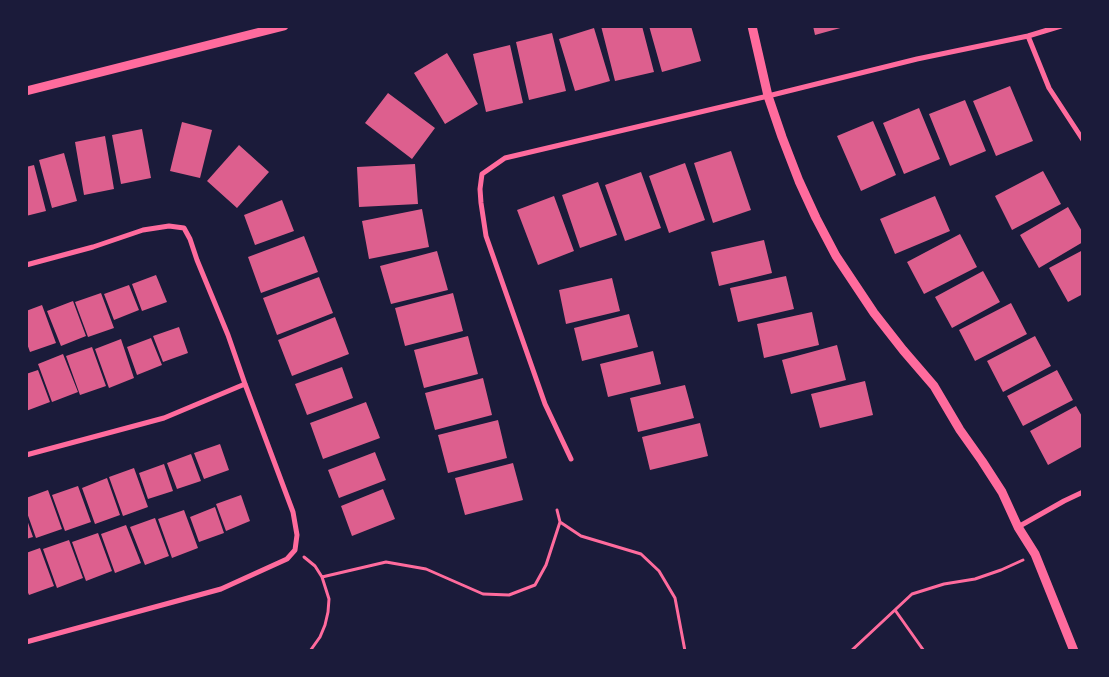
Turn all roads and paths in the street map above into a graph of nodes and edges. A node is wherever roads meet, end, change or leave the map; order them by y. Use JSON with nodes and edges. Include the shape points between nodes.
{"nodes":[{"id":1,"x":284,"y":26,"type":"edge"},
{"id":2,"x":752,"y":26,"type":"edge"},
{"id":3,"x":1061,"y":26,"type":"edge"},
{"id":4,"x":1028,"y":36,"type":"junction"},
{"id":5,"x":26,"y":91,"type":"edge"},
{"id":6,"x":768,"y":96,"type":"junction"},
{"id":7,"x":1083,"y":140,"type":"edge"},
{"id":8,"x":26,"y":265,"type":"edge"},
{"id":9,"x":245,"y":384,"type":"junction"},
{"id":10,"x":26,"y":455,"type":"edge"},
{"id":11,"x":571,"y":459,"type":"dead end"},
{"id":12,"x":1083,"y":492,"type":"edge"},
{"id":13,"x":557,"y":510,"type":"dead end"},
{"id":14,"x":560,"y":522,"type":"junction"},
{"id":15,"x":1018,"y":527,"type":"junction"},
{"id":16,"x":295,"y":550,"type":"junction"},
{"id":17,"x":1034,"y":554,"type":"junction"},
{"id":18,"x":322,"y":577,"type":"junction"},
{"id":19,"x":895,"y":610,"type":"junction"},
{"id":20,"x":26,"y":642,"type":"edge"},
{"id":21,"x":854,"y":650,"type":"edge"},
{"id":22,"x":310,"y":651,"type":"edge"},
{"id":23,"x":685,"y":651,"type":"edge"},
{"id":24,"x":924,"y":651,"type":"edge"},
{"id":25,"x":1074,"y":651,"type":"edge"}],
"edges":[{"from":1,"to":5,"type":"street"},
{"from":2,"to":6,"type":"street"},
{"from":3,"to":4,"type":"street"},
{"from":4,"to":6,"type":"street","via":[[917,59]]},
{"from":4,"to":7,"type":"street","via":[[1049,88]]},
{"from":6,"to":11,"type":"street","via":[[505,158],[482,174],[480,188],[486,236],[545,404]]},
{"from":6,"to":15,"type":"street","via":[[799,181],[836,256],[874,313],[934,386],[1002,492]]},
{"from":8,"to":9,"type":"street","via":[[142,230],[169,226],[184,228]]},
{"from":9,"to":10,"type":"street","via":[[164,418]]},
{"from":9,"to":16,"type":"street","via":[[293,512],[297,535]]},
{"from":12,"to":15,"type":"street"},
{"from":13,"to":14,"type":"path"},
{"from":14,"to":18,"type":"path","via":[[546,565],[535,585],[509,594],[483,594],[426,569],[386,562]]},
{"from":14,"to":23,"type":"path","via":[[581,536],[641,554],[659,571],[675,598]]},
{"from":15,"to":17,"type":"street"},
{"from":16,"to":18,"type":"path","via":[[315,566]]},
{"from":16,"to":20,"type":"street","via":[[287,559],[221,589]]},
{"from":17,"to":19,"type":"path","via":[[975,579],[912,594]]},
{"from":17,"to":25,"type":"street"},
{"from":18,"to":22,"type":"path","via":[[329,598],[328,612],[320,637]]},
{"from":19,"to":21,"type":"path"},
{"from":19,"to":24,"type":"path"}]}
